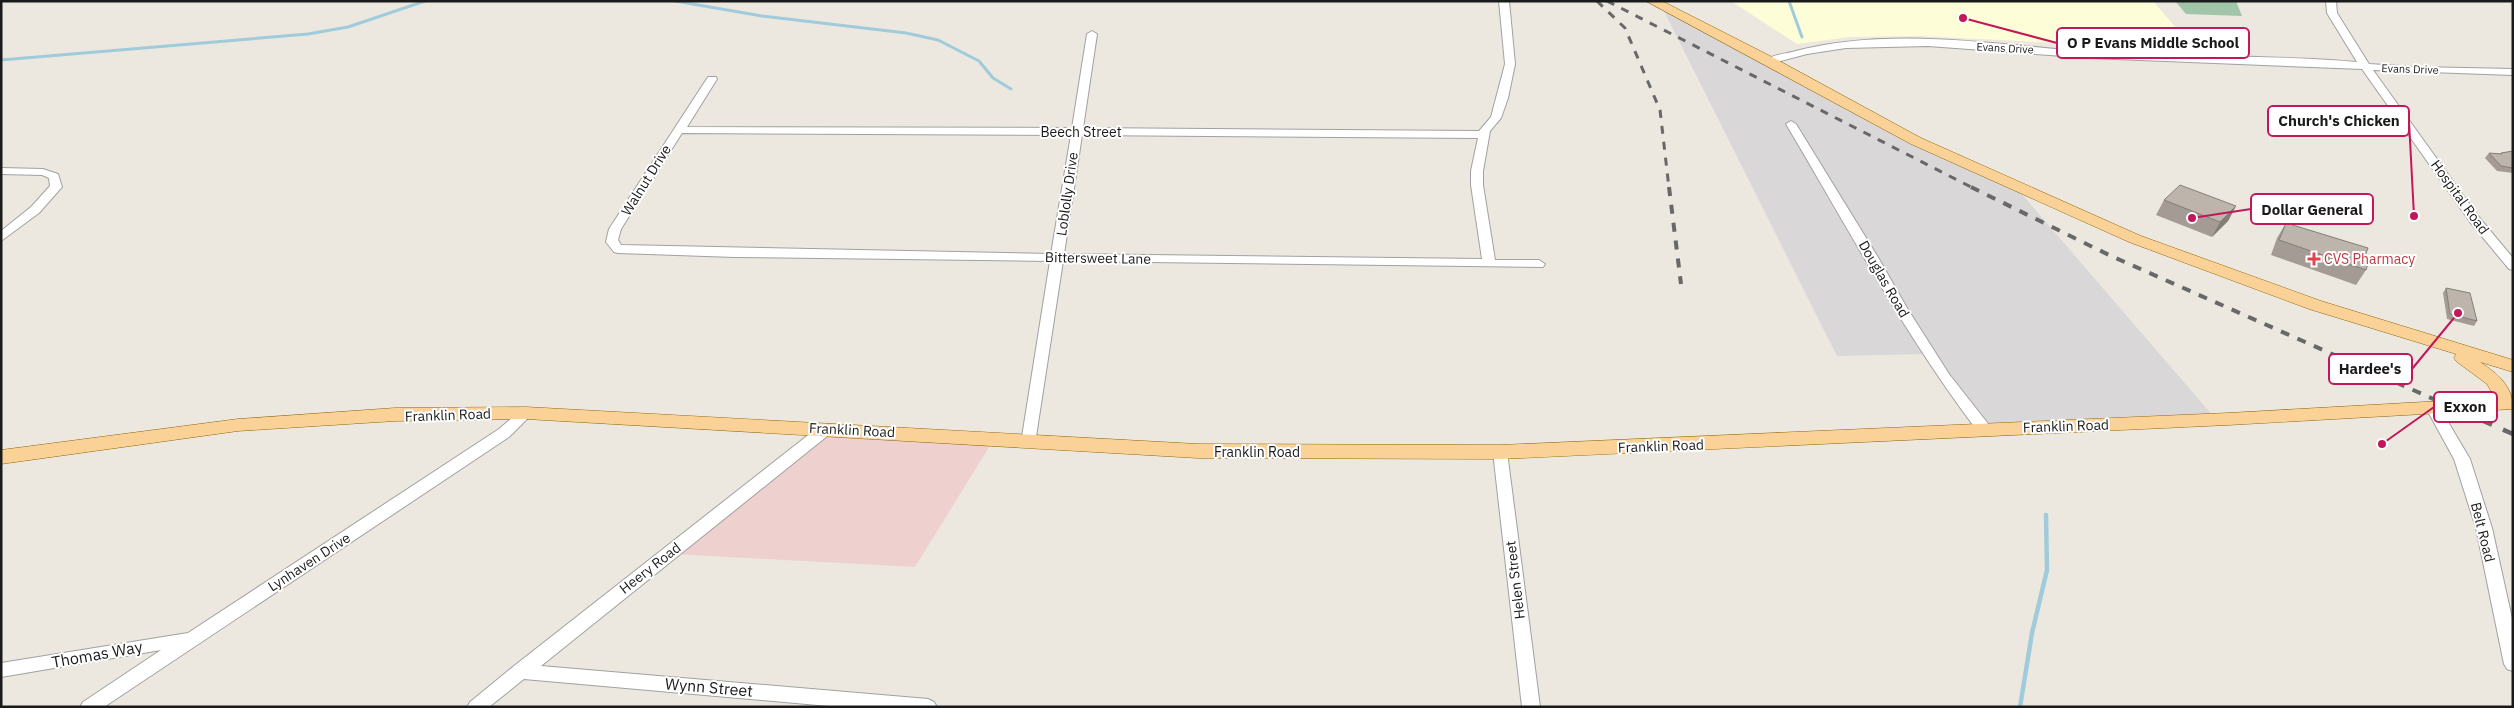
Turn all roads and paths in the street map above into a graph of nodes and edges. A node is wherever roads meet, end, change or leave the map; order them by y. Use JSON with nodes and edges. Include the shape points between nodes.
{"nodes":[{"id":1,"x":1504,"y":1,"type":"edge"},
{"id":2,"x":1652,"y":1,"type":"edge"},
{"id":3,"x":2331,"y":1,"type":"edge"},
{"id":4,"x":1092,"y":34,"type":"dead end"},
{"id":5,"x":1769,"y":60,"type":"junction"},
{"id":6,"x":2365,"y":66,"type":"junction"},
{"id":7,"x":2513,"y":72,"type":"edge"},
{"id":8,"x":712,"y":79,"type":"dead end"},
{"id":9,"x":1791,"y":124,"type":"dead end"},
{"id":10,"x":678,"y":130,"type":"junction"},
{"id":11,"x":1076,"y":132,"type":"junction"},
{"id":12,"x":1484,"y":135,"type":"junction"},
{"id":13,"x":1,"y":171,"type":"edge"},
{"id":14,"x":1,"y":237,"type":"edge"},
{"id":15,"x":657,"y":252,"type":"joint"},
{"id":16,"x":1058,"y":257,"type":"junction"},
{"id":17,"x":1489,"y":263,"type":"junction"},
{"id":18,"x":1539,"y":264,"type":"dead end"},
{"id":19,"x":2513,"y":266,"type":"edge"},
{"id":20,"x":2441,"y":345,"type":"junction"},
{"id":21,"x":2513,"y":366,"type":"edge"},
{"id":22,"x":2511,"y":402,"type":"edge"},
{"id":23,"x":2433,"y":408,"type":"junction"},
{"id":24,"x":526,"y":413,"type":"junction"},
{"id":25,"x":826,"y":429,"type":"junction"},
{"id":26,"x":1984,"y":429,"type":"junction"},
{"id":27,"x":1028,"y":443,"type":"junction"},
{"id":28,"x":1500,"y":452,"type":"junction"},
{"id":29,"x":1,"y":458,"type":"edge"},
{"id":30,"x":193,"y":638,"type":"junction"},
{"id":31,"x":2513,"y":664,"type":"edge"},
{"id":32,"x":1,"y":670,"type":"edge"},
{"id":33,"x":520,"y":671,"type":"junction"},
{"id":34,"x":88,"y":707,"type":"edge"},
{"id":35,"x":476,"y":707,"type":"edge"},
{"id":36,"x":928,"y":707,"type":"edge"},
{"id":37,"x":1531,"y":707,"type":"edge"}],
"edges":[{"from":1,"to":12,"type":"street","via":[[1510,64],[1496,118]]},
{"from":2,"to":5,"type":"main road"},
{"from":3,"to":6,"type":"street","name":"Hospital Road","via":[[2332,13],[2340,30]]},
{"from":4,"to":11,"type":"street","name":"Loblolly Drive"},
{"from":5,"to":6,"type":"street","name":"Evans Drive","via":[[1822,48],[1901,44]]},
{"from":5,"to":20,"type":"main road","via":[[1916,140],[2136,239],[2315,305]]},
{"from":6,"to":7,"type":"street","name":"Evans Drive"},
{"from":6,"to":19,"type":"street","name":"Hospital Road","via":[[2474,219]]},
{"from":8,"to":10,"type":"street","name":"Walnut Drive"},
{"from":9,"to":26,"type":"street","name":"Douglas Road","via":[[1900,308],[1944,377]]},
{"from":10,"to":11,"type":"street","name":"Beech Street"},
{"from":10,"to":15,"type":"street","name":"Walnut Drive","via":[[611,238],[618,249]]},
{"from":11,"to":12,"type":"street","name":"Beech Street"},
{"from":11,"to":16,"type":"street","name":"Loblolly Drive"},
{"from":12,"to":17,"type":"street","via":[[1476,185]]},
{"from":13,"to":14,"type":"street","via":[[43,172],[54,176],[56,187],[35,210]]},
{"from":15,"to":16,"type":"street","name":"Bittersweet Lane"},
{"from":16,"to":17,"type":"street","name":"Bittersweet Lane"},
{"from":16,"to":27,"type":"street","name":"Loblolly Drive"},
{"from":17,"to":18,"type":"street","name":"Bittersweet Lane"},
{"from":20,"to":21,"type":"main road"},
{"from":20,"to":22,"type":"main road","via":[[2487,374]]},
{"from":22,"to":23,"type":"main road","name":"Franklin Road"},
{"from":23,"to":26,"type":"main road","name":"Franklin Road"},
{"from":23,"to":31,"type":"street","name":"Belt Road","via":[[2462,459],[2482,521]]},
{"from":24,"to":25,"type":"main road","name":"Franklin Road"},
{"from":24,"to":29,"type":"main road","name":"Franklin Road","via":[[319,418],[253,423]]},
{"from":24,"to":30,"type":"street","name":"Lynhaven Drive","via":[[496,439]]},
{"from":25,"to":27,"type":"main road","name":"Franklin Road"},
{"from":25,"to":33,"type":"street","name":"Heery Road"},
{"from":26,"to":28,"type":"main road","name":"Franklin Road"},
{"from":27,"to":28,"type":"main road","name":"Franklin Road","via":[[1198,452]]},
{"from":28,"to":37,"type":"street","name":"Helen Street"},
{"from":30,"to":32,"type":"street","name":"Thomas Way"},
{"from":30,"to":34,"type":"street","name":"Lynhaven Drive"},
{"from":33,"to":35,"type":"street","name":"Heery Road"},
{"from":33,"to":36,"type":"street","name":"Wynn Street"}]}
